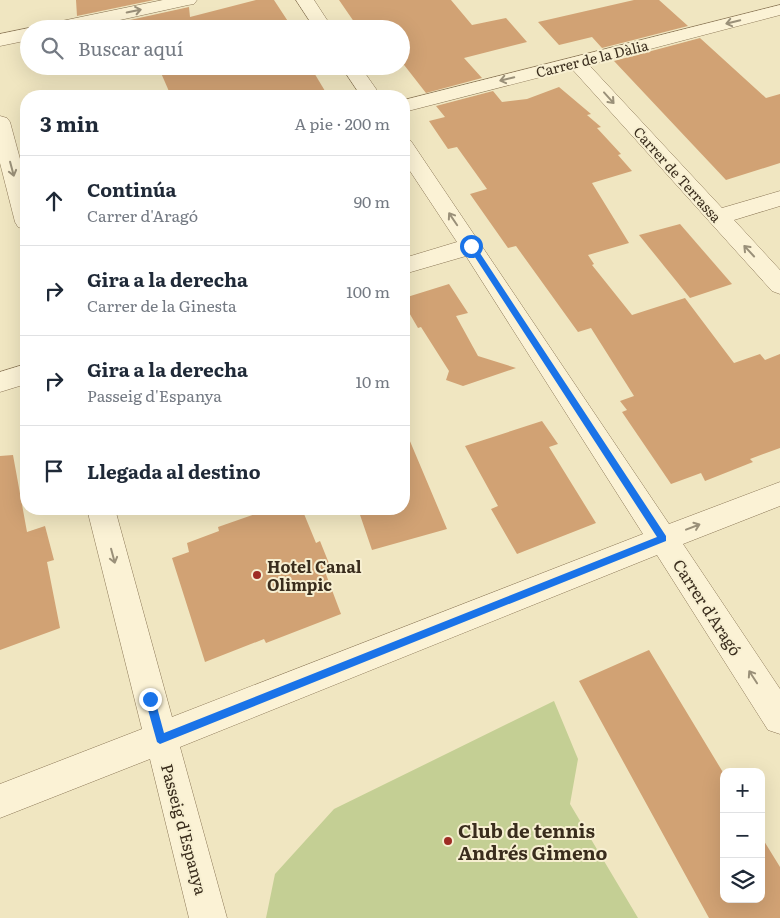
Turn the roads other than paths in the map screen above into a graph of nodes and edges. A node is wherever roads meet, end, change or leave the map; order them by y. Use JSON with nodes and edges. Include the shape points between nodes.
{"nodes":[{"id":1,"x":188,"y":0,"type":"edge"},
{"id":2,"x":305,"y":0,"type":"edge"},
{"id":3,"x":780,"y":10,"type":"edge"},
{"id":4,"x":94,"y":20,"type":"edge"},
{"id":5,"x":318,"y":20,"type":"edge"},
{"id":6,"x":20,"y":36,"type":"edge"},
{"id":7,"x":0,"y":40,"type":"edge"},
{"id":8,"x":576,"y":62,"type":"junction"},
{"id":9,"x":356,"y":75,"type":"edge"},
{"id":10,"x":367,"y":90,"type":"edge"},
{"id":11,"x":410,"y":104,"type":"edge"},
{"id":12,"x":0,"y":122,"type":"edge"},
{"id":13,"x":410,"y":155,"type":"edge"},
{"id":14,"x":780,"y":198,"type":"edge"},
{"id":15,"x":16,"y":201,"type":"edge"},
{"id":16,"x":718,"y":217,"type":"junction"},
{"id":17,"x":471,"y":246,"type":"junction"},
{"id":18,"x":410,"y":264,"type":"edge"},
{"id":19,"x":780,"y":286,"type":"edge"},
{"id":20,"x":20,"y":376,"type":"edge"},
{"id":21,"x":0,"y":382,"type":"edge"},
{"id":22,"x":780,"y":494,"type":"edge"},
{"id":23,"x":103,"y":515,"type":"edge"},
{"id":24,"x":663,"y":538,"type":"junction"},
{"id":25,"x":780,"y":718,"type":"edge"},
{"id":26,"x":160,"y":739,"type":"junction"},
{"id":27,"x":0,"y":800,"type":"edge"},
{"id":28,"x":208,"y":918,"type":"edge"}],
"edges":[{"from":4,"to":1,"type":"street","one_way":true},
{"from":2,"to":5,"type":"street"},
{"from":3,"to":8,"type":"street","name":"Carrer de la Dàlia","one_way":true},
{"from":6,"to":7,"type":"street"},
{"from":8,"to":11,"type":"street","name":"Carrer de la Dàlia","one_way":true},
{"from":8,"to":16,"type":"street","name":"Carrer de Terrassa","one_way":true},
{"from":9,"to":10,"type":"street"},
{"from":12,"to":15,"type":"street","one_way":true},
{"from":17,"to":13,"type":"street","name":"Carrer d'Aragó","one_way":true},
{"from":14,"to":16,"type":"street"},
{"from":19,"to":16,"type":"street","name":"Carrer de Terrassa","one_way":true},
{"from":17,"to":18,"type":"street"},
{"from":17,"to":24,"type":"street","name":"Carrer d'Aragó"},
{"from":20,"to":21,"type":"street"},
{"from":24,"to":22,"type":"street","one_way":true},
{"from":23,"to":26,"type":"street","name":"Passeig d'Espanya","one_way":true},
{"from":25,"to":24,"type":"street","name":"Carrer d'Aragó","one_way":true},
{"from":24,"to":26,"type":"street"},
{"from":26,"to":27,"type":"street"},
{"from":26,"to":28,"type":"street","name":"Passeig d'Espanya"}]}
